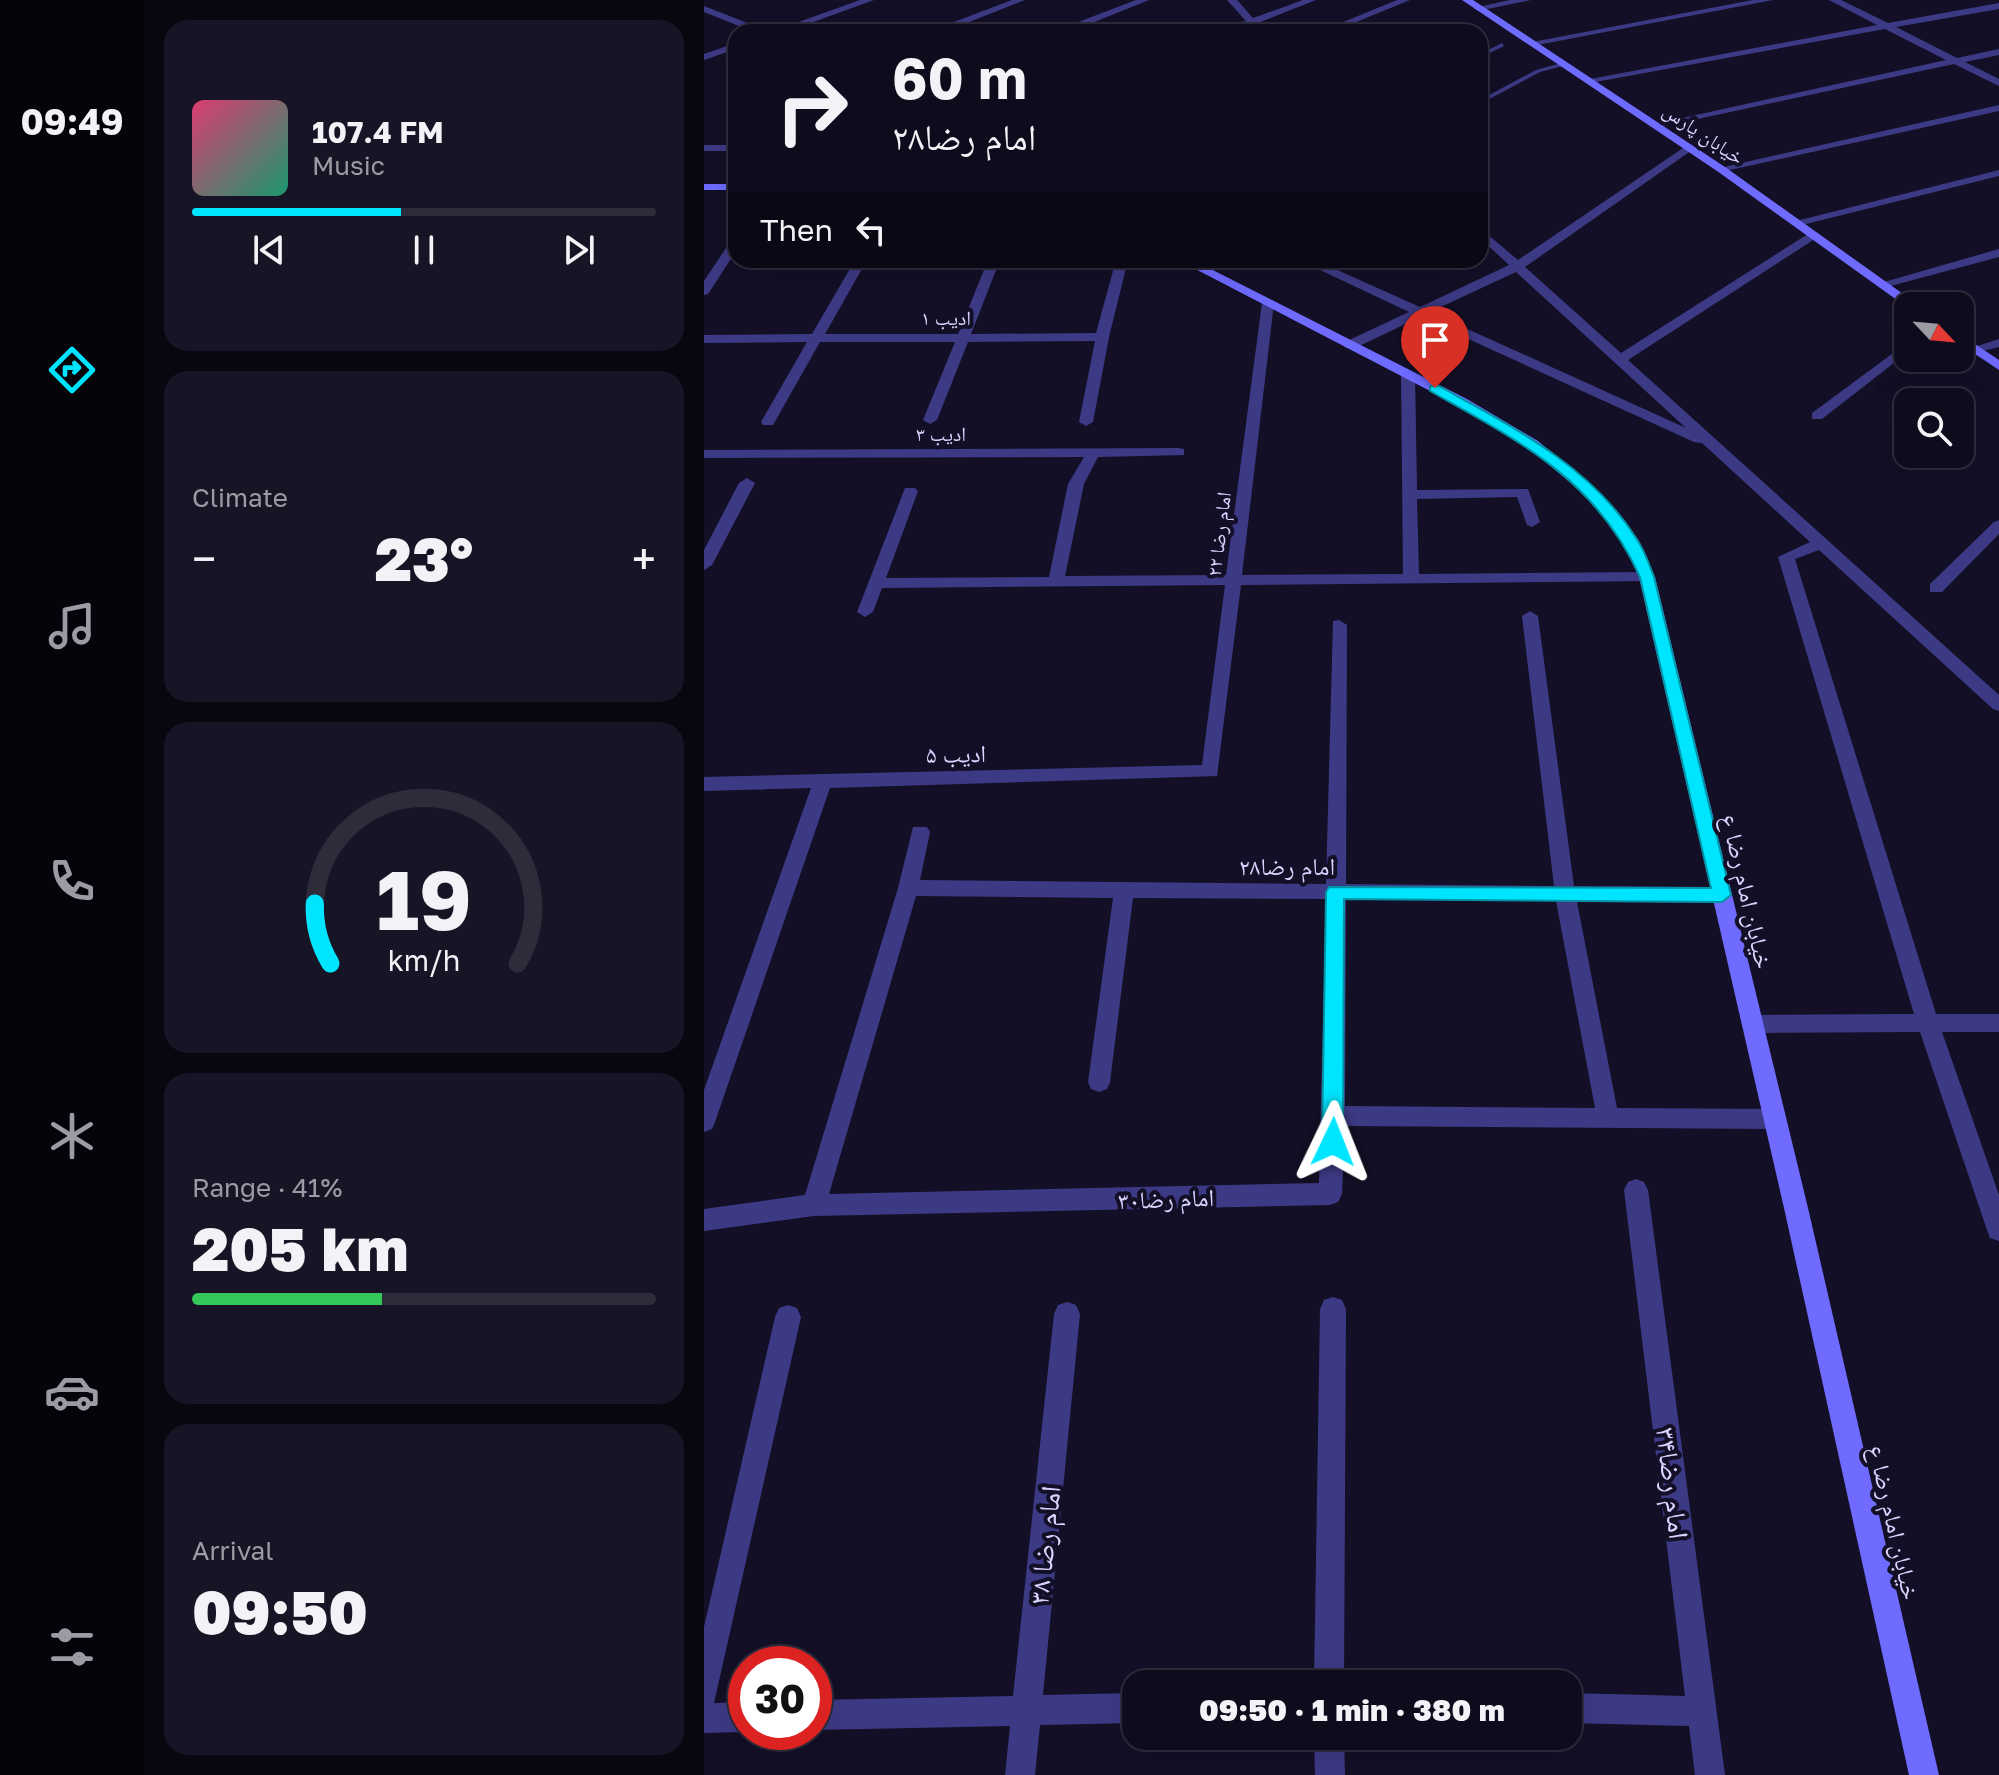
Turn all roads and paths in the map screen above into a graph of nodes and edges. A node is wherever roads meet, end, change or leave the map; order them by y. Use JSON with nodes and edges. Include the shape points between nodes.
{"nodes":[{"id":1,"x":836,"y":0,"type":"edge"},
{"id":2,"x":869,"y":0,"type":"edge"},
{"id":3,"x":1020,"y":0,"type":"edge"},
{"id":4,"x":1144,"y":0,"type":"edge"},
{"id":5,"x":1232,"y":0,"type":"edge"},
{"id":6,"x":1311,"y":0,"type":"edge"},
{"id":7,"x":1405,"y":0,"type":"edge"},
{"id":8,"x":1467,"y":0,"type":"edge"},
{"id":9,"x":1526,"y":0,"type":"edge"},
{"id":10,"x":1768,"y":0,"type":"edge"},
{"id":11,"x":1834,"y":0,"type":"edge"},
{"id":12,"x":852,"y":6,"type":"junction"},
{"id":13,"x":1999,"y":6,"type":"edge"},
{"id":14,"x":1478,"y":8,"type":"junction"},
{"id":15,"x":704,"y":9,"type":"edge"},
{"id":16,"x":1252,"y":22,"type":"junction"},
{"id":17,"x":742,"y":24,"type":"edge"},
{"id":18,"x":798,"y":24,"type":"edge"},
{"id":19,"x":957,"y":24,"type":"edge"},
{"id":20,"x":1083,"y":24,"type":"edge"},
{"id":21,"x":1243,"y":24,"type":"edge"},
{"id":22,"x":1344,"y":24,"type":"edge"},
{"id":23,"x":1887,"y":27,"type":"junction"},
{"id":24,"x":1532,"y":43,"type":"junction"},
{"id":25,"x":1502,"y":45,"type":"dead end"},
{"id":26,"x":728,"y":49,"type":"edge"},
{"id":27,"x":1488,"y":52,"type":"edge"},
{"id":28,"x":1999,"y":52,"type":"edge"},
{"id":29,"x":704,"y":57,"type":"edge"},
{"id":30,"x":1955,"y":61,"type":"junction"},
{"id":31,"x":1565,"y":64,"type":"junction"},
{"id":32,"x":1590,"y":80,"type":"junction"},
{"id":33,"x":1999,"y":83,"type":"edge"},
{"id":34,"x":1488,"y":98,"type":"edge"},
{"id":35,"x":1999,"y":108,"type":"edge"},
{"id":36,"x":1656,"y":125,"type":"junction"},
{"id":37,"x":704,"y":148,"type":"edge"},
{"id":38,"x":728,"y":148,"type":"edge"},
{"id":39,"x":1690,"y":148,"type":"junction"},
{"id":40,"x":1721,"y":169,"type":"junction"},
{"id":41,"x":1999,"y":173,"type":"edge"},
{"id":42,"x":704,"y":187,"type":"edge"},
{"id":43,"x":728,"y":187,"type":"edge"},
{"id":44,"x":1798,"y":222,"type":"junction"},
{"id":45,"x":1815,"y":235,"type":"junction"},
{"id":46,"x":1488,"y":240,"type":"edge"},
{"id":47,"x":1999,"y":253,"type":"edge"},
{"id":48,"x":728,"y":254,"type":"edge"},
{"id":49,"x":1518,"y":266,"type":"junction"},
{"id":50,"x":857,"y":268,"type":"edge"},
{"id":51,"x":991,"y":268,"type":"edge"},
{"id":52,"x":1120,"y":268,"type":"edge"},
{"id":53,"x":1200,"y":268,"type":"edge"},
{"id":54,"x":1323,"y":268,"type":"edge"},
{"id":55,"x":1883,"y":284,"type":"junction"},
{"id":56,"x":704,"y":291,"type":"edge"},
{"id":57,"x":1894,"y":292,"type":"edge"},
{"id":58,"x":1268,"y":303,"type":"junction"},
{"id":59,"x":1422,"y":313,"type":"junction"},
{"id":60,"x":819,"y":337,"type":"junction"},
{"id":61,"x":1102,"y":337,"type":"junction"},
{"id":62,"x":961,"y":338,"type":"junction"},
{"id":63,"x":704,"y":339,"type":"edge"},
{"id":64,"x":1999,"y":343,"type":"edge"},
{"id":65,"x":1350,"y":345,"type":"junction"},
{"id":66,"x":1975,"y":349,"type":"joint"},
{"id":67,"x":1894,"y":357,"type":"edge"},
{"id":68,"x":1620,"y":359,"type":"junction"},
{"id":69,"x":1999,"y":366,"type":"edge"},
{"id":70,"x":1408,"y":374,"type":"junction"},
{"id":71,"x":1817,"y":416,"type":"dead end"},
{"id":72,"x":930,"y":420,"type":"dead end"},
{"id":73,"x":768,"y":422,"type":"dead end"},
{"id":74,"x":1086,"y":422,"type":"dead end"},
{"id":75,"x":1715,"y":447,"type":"junction"},
{"id":76,"x":1179,"y":452,"type":"dead end"},
{"id":77,"x":1093,"y":453,"type":"junction"},
{"id":78,"x":704,"y":454,"type":"edge"},
{"id":79,"x":747,"y":483,"type":"dead end"},
{"id":80,"x":910,"y":491,"type":"dead end"},
{"id":81,"x":1410,"y":495,"type":"junction"},
{"id":82,"x":1532,"y":522,"type":"dead end"},
{"id":83,"x":1999,"y":525,"type":"edge"},
{"id":84,"x":1822,"y":543,"type":"junction"},
{"id":85,"x":704,"y":565,"type":"edge"},
{"id":86,"x":1647,"y":577,"type":"junction"},
{"id":87,"x":1411,"y":578,"type":"junction"},
{"id":88,"x":1232,"y":579,"type":"junction"},
{"id":89,"x":1056,"y":581,"type":"junction"},
{"id":90,"x":875,"y":583,"type":"junction"},
{"id":91,"x":1936,"y":588,"type":"dead end"},
{"id":92,"x":865,"y":612,"type":"dead end"},
{"id":93,"x":1530,"y":616,"type":"dead end"},
{"id":94,"x":1339,"y":625,"type":"dead end"},
{"id":95,"x":1999,"y":705,"type":"edge"},
{"id":96,"x":1210,"y":771,"type":"joint"},
{"id":97,"x":823,"y":780,"type":"junction"},
{"id":98,"x":704,"y":784,"type":"edge"},
{"id":99,"x":920,"y":832,"type":"dead end"},
{"id":100,"x":908,"y":888,"type":"junction"},
{"id":101,"x":1124,"y":890,"type":"junction"},
{"id":102,"x":1335,"y":892,"type":"junction"},
{"id":103,"x":1565,"y":894,"type":"junction"},
{"id":104,"x":1722,"y":895,"type":"junction"},
{"id":105,"x":1999,"y":1023,"type":"edge"},
{"id":106,"x":1753,"y":1024,"type":"junction"},
{"id":107,"x":1928,"y":1024,"type":"junction"},
{"id":108,"x":1099,"y":1082,"type":"dead end"},
{"id":109,"x":1334,"y":1116,"type":"junction"},
{"id":110,"x":1608,"y":1118,"type":"junction"},
{"id":111,"x":1775,"y":1119,"type":"junction"},
{"id":112,"x":704,"y":1122,"type":"edge"},
{"id":113,"x":1636,"y":1190,"type":"dead end"},
{"id":114,"x":814,"y":1205,"type":"junction"},
{"id":115,"x":704,"y":1220,"type":"edge"},
{"id":116,"x":1999,"y":1230,"type":"edge"},
{"id":117,"x":1333,"y":1309,"type":"dead end"},
{"id":118,"x":1067,"y":1314,"type":"dead end"},
{"id":119,"x":788,"y":1317,"type":"dead end"},
{"id":120,"x":1329,"y":1670,"type":"edge"},
{"id":121,"x":704,"y":1692,"type":"edge"},
{"id":122,"x":1122,"y":1708,"type":"edge"},
{"id":123,"x":1582,"y":1708,"type":"edge"},
{"id":124,"x":1028,"y":1710,"type":"junction"},
{"id":125,"x":1701,"y":1711,"type":"junction"},
{"id":126,"x":832,"y":1715,"type":"edge"},
{"id":127,"x":728,"y":1717,"type":"edge"},
{"id":128,"x":704,"y":1718,"type":"edge"},
{"id":129,"x":1329,"y":1750,"type":"edge"},
{"id":130,"x":1020,"y":1775,"type":"edge"},
{"id":131,"x":1330,"y":1775,"type":"edge"},
{"id":132,"x":1710,"y":1775,"type":"edge"},
{"id":133,"x":1924,"y":1775,"type":"edge"}],
"edges":[{"from":1,"to":12,"type":"street"},
{"from":2,"to":12,"type":"street"},
{"from":3,"to":19,"type":"street"},
{"from":4,"to":20,"type":"street"},
{"from":5,"to":16,"type":"street"},
{"from":6,"to":16,"type":"street"},
{"from":7,"to":22,"type":"street"},
{"from":8,"to":14,"type":"main road","name":"خیابان پارس"},
{"from":9,"to":14,"type":"street"},
{"from":10,"to":24,"type":"street"},
{"from":11,"to":23,"type":"street"},
{"from":12,"to":18,"type":"street"},
{"from":13,"to":23,"type":"street"},
{"from":14,"to":24,"type":"main road","name":"خیابان پارس"},
{"from":15,"to":17,"type":"street"},
{"from":16,"to":21,"type":"street"},
{"from":23,"to":30,"type":"street"},
{"from":23,"to":32,"type":"street"},
{"from":24,"to":31,"type":"main road","name":"خیابان پارس"},
{"from":25,"to":27,"type":"lane"},
{"from":26,"to":29,"type":"street"},
{"from":28,"to":30,"type":"street"},
{"from":30,"to":33,"type":"street"},
{"from":30,"to":36,"type":"street"},
{"from":31,"to":32,"type":"main road","name":"خیابان پارس"},
{"from":31,"to":34,"type":"lane","via":[[1538,71]]},
{"from":32,"to":36,"type":"main road","name":"خیابان پارس"},
{"from":35,"to":40,"type":"street"},
{"from":36,"to":39,"type":"main road","name":"خیابان پارس"},
{"from":37,"to":38,"type":"street"},
{"from":39,"to":40,"type":"main road","name":"خیابان پارس"},
{"from":39,"to":49,"type":"street"},
{"from":40,"to":44,"type":"main road","name":"خیابان پارس"},
{"from":41,"to":44,"type":"street"},
{"from":42,"to":43,"type":"main road"},
{"from":44,"to":45,"type":"main road","name":"خیابان پارس"},
{"from":45,"to":55,"type":"main road","name":"خیابان پارس"},
{"from":45,"to":68,"type":"street"},
{"from":46,"to":49,"type":"street"},
{"from":47,"to":55,"type":"street"},
{"from":48,"to":56,"type":"street"},
{"from":49,"to":59,"type":"street"},
{"from":49,"to":68,"type":"street"},
{"from":50,"to":60,"type":"street"},
{"from":51,"to":62,"type":"street"},
{"from":52,"to":61,"type":"street"},
{"from":53,"to":58,"type":"main road","name":"خیابان امام رضا ع"},
{"from":54,"to":59,"type":"street"},
{"from":55,"to":57,"type":"main road","name":"خیابان پارس"},
{"from":58,"to":65,"type":"main road","name":"خیابان امام رضا ع"},
{"from":58,"to":88,"type":"street","name":"امام رضا ۲۲"},
{"from":59,"to":65,"type":"street"},
{"from":59,"to":75,"type":"street"},
{"from":60,"to":62,"type":"street","name":"ادیب ۱"},
{"from":60,"to":63,"type":"street","name":"ادیب ۱"},
{"from":60,"to":73,"type":"street"},
{"from":61,"to":62,"type":"street","name":"ادیب ۱"},
{"from":61,"to":74,"type":"street"},
{"from":62,"to":72,"type":"street"},
{"from":64,"to":66,"type":"street"},
{"from":65,"to":70,"type":"main road","name":"خیابان امام رضا ع"},
{"from":66,"to":69,"type":"main road"},
{"from":67,"to":71,"type":"street"},
{"from":68,"to":75,"type":"street"},
{"from":70,"to":81,"type":"street"},
{"from":70,"to":86,"type":"main road","name":"خیابان امام رضا ع","via":[[1554,461],[1596,497],[1630,539]]},
{"from":75,"to":84,"type":"street"},
{"from":76,"to":77,"type":"street","name":"ادیب ۳"},
{"from":77,"to":78,"type":"street","name":"ادیب ۳"},
{"from":77,"to":89,"type":"street","via":[[1076,484]]},
{"from":79,"to":85,"type":"street"},
{"from":80,"to":90,"type":"street"},
{"from":81,"to":82,"type":"street","via":[[1523,492]]},
{"from":81,"to":87,"type":"street"},
{"from":83,"to":91,"type":"street"},
{"from":84,"to":95,"type":"street"},
{"from":84,"to":107,"type":"street","via":[[1786,557]]},
{"from":86,"to":87,"type":"street"},
{"from":86,"to":104,"type":"main road","name":"خیابان امام رضا ع"},
{"from":87,"to":88,"type":"street"},
{"from":88,"to":89,"type":"street"},
{"from":88,"to":96,"type":"street","name":"امام رضا ۲۲"},
{"from":89,"to":90,"type":"street"},
{"from":90,"to":92,"type":"street"},
{"from":93,"to":103,"type":"street"},
{"from":94,"to":102,"type":"street"},
{"from":96,"to":97,"type":"street","name":"ادیب ۵"},
{"from":97,"to":98,"type":"street","name":"ادیب ۵"},
{"from":97,"to":112,"type":"street"},
{"from":99,"to":100,"type":"street"},
{"from":100,"to":101,"type":"street","name":"امام رضا۲۸"},
{"from":100,"to":114,"type":"street"},
{"from":101,"to":102,"type":"street","name":"امام رضا۲۸"},
{"from":101,"to":108,"type":"street"},
{"from":102,"to":103,"type":"street","name":"امام رضا۲۸"},
{"from":102,"to":109,"type":"street"},
{"from":103,"to":104,"type":"street","name":"امام رضا۲۸"},
{"from":103,"to":110,"type":"street"},
{"from":104,"to":106,"type":"main road","name":"خیابان امام رضا ع"},
{"from":105,"to":107,"type":"street"},
{"from":106,"to":107,"type":"street"},
{"from":106,"to":111,"type":"main road","name":"خیابان امام رضا ع"},
{"from":107,"to":116,"type":"street"},
{"from":109,"to":110,"type":"street"},
{"from":109,"to":114,"type":"street","name":"امام رضا۳۰","via":[[1330,1194]]},
{"from":110,"to":111,"type":"street"},
{"from":111,"to":133,"type":"main road","name":"خیابان امام رضا ع"},
{"from":113,"to":125,"type":"street","name":"امام رضا۳۴"},
{"from":114,"to":115,"type":"street"},
{"from":117,"to":120,"type":"street"},
{"from":118,"to":124,"type":"street","name":"امام رضا ۳۸"},
{"from":119,"to":121,"type":"street"},
{"from":122,"to":124,"type":"street"},
{"from":123,"to":125,"type":"street"},
{"from":124,"to":126,"type":"street"},
{"from":124,"to":130,"type":"street","name":"امام رضا ۳۸"},
{"from":125,"to":132,"type":"street","name":"امام رضا۳۴"},
{"from":127,"to":128,"type":"street"},
{"from":129,"to":131,"type":"street"}]}
